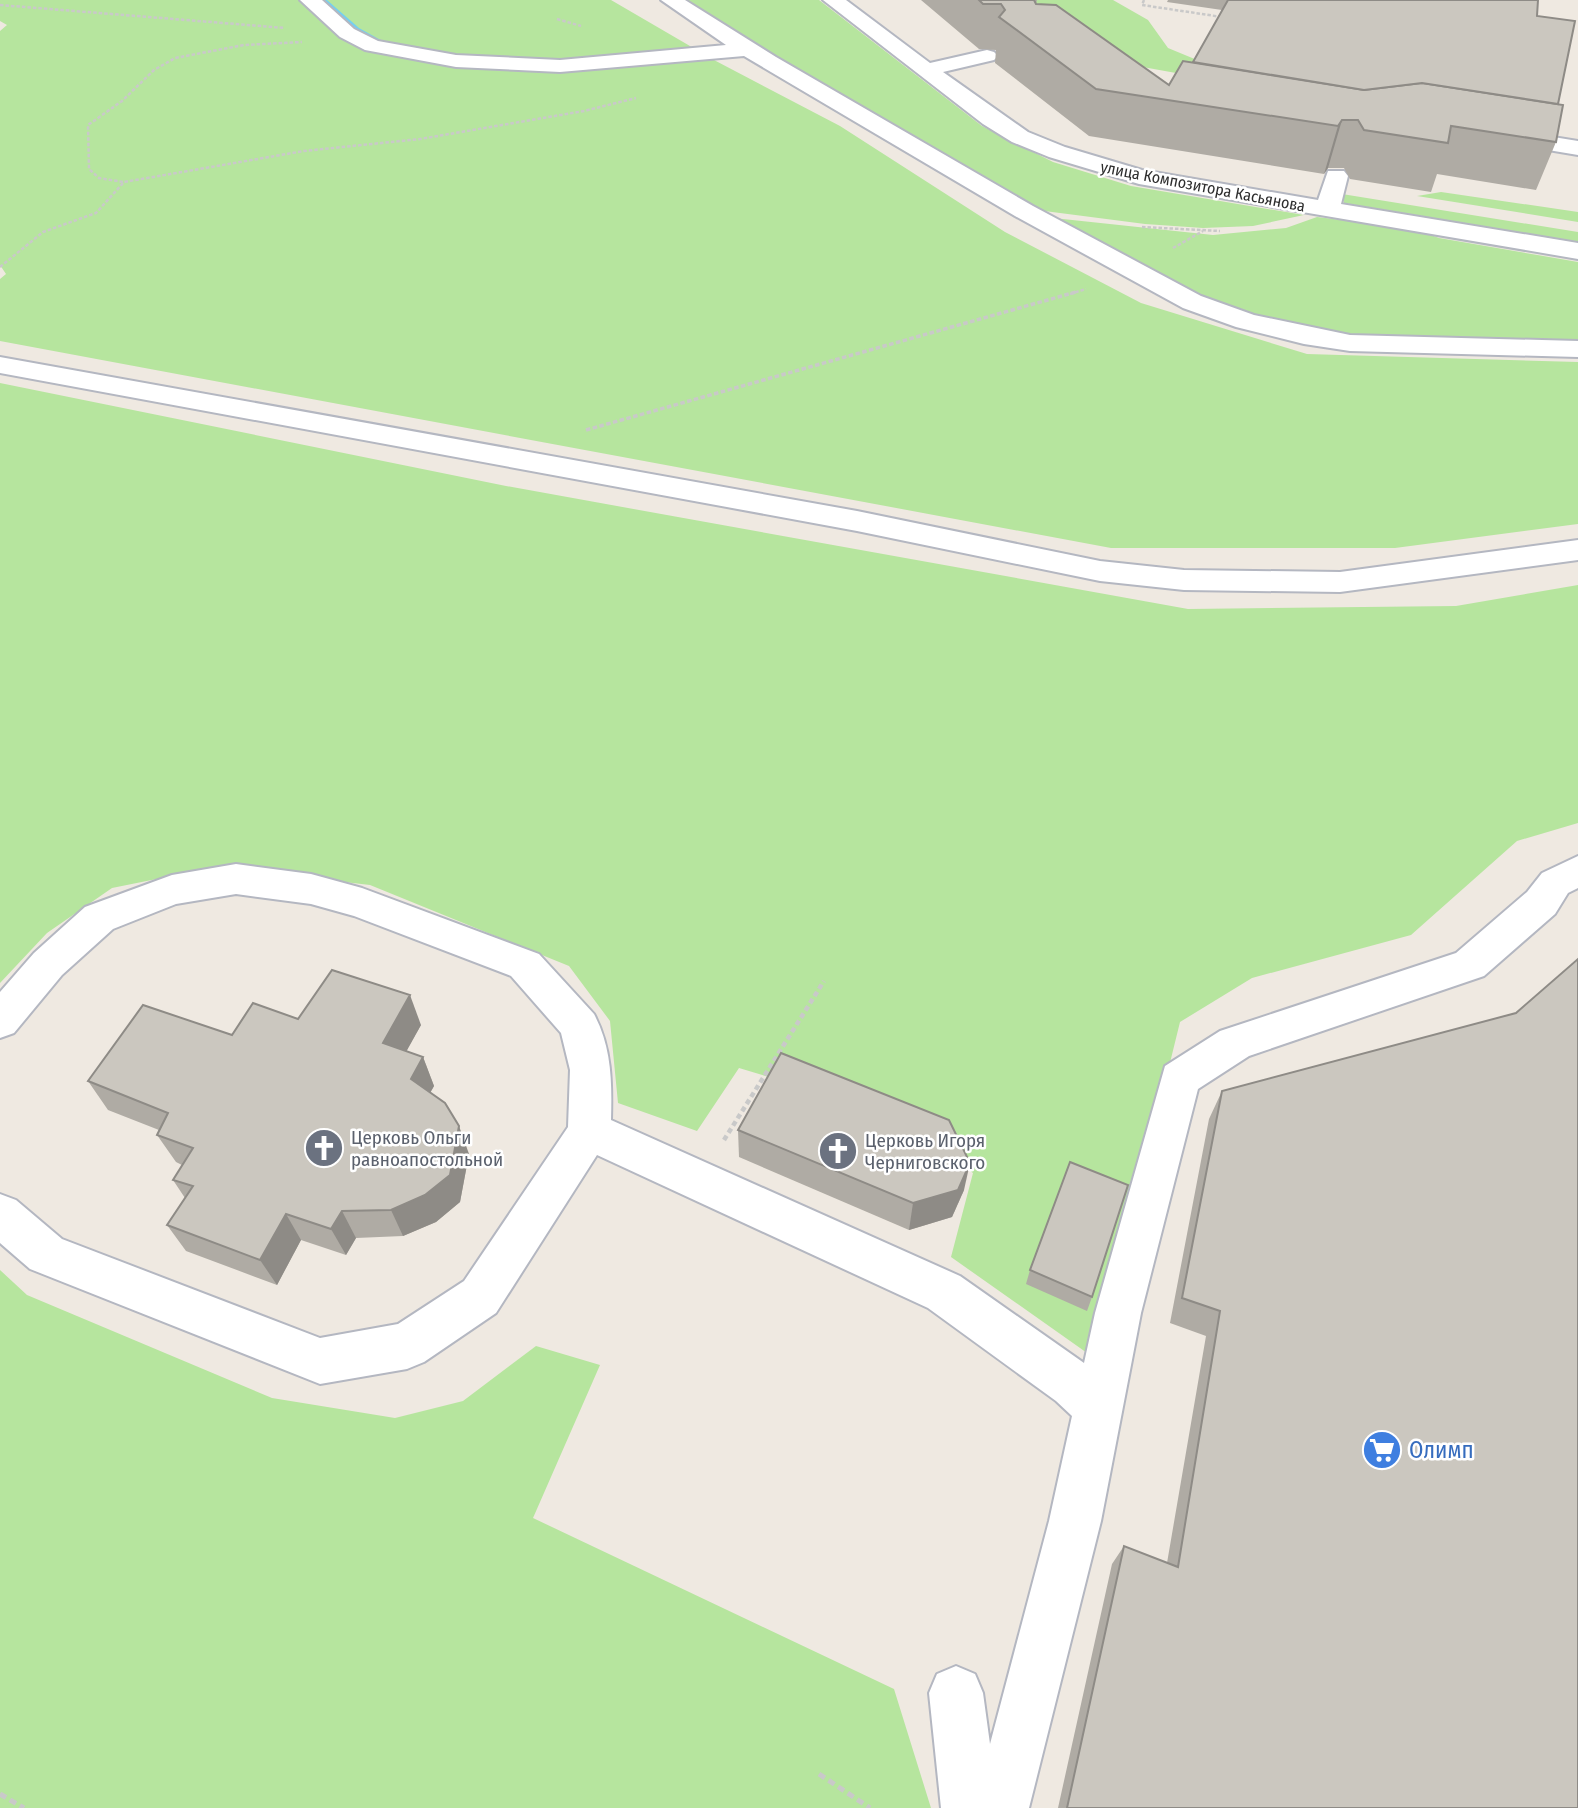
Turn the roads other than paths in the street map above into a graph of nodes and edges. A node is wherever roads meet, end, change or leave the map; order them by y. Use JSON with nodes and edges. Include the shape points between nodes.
{"nodes":[{"id":1,"x":310,"y":0,"type":"edge"},
{"id":2,"x":671,"y":0,"type":"edge"},
{"id":3,"x":833,"y":0,"type":"edge"},
{"id":4,"x":747,"y":50,"type":"junction"},
{"id":5,"x":987,"y":56,"type":"dead end"},
{"id":6,"x":925,"y":70,"type":"junction"},
{"id":7,"x":1486,"y":133,"type":"edge"},
{"id":8,"x":1578,"y":148,"type":"edge"},
{"id":9,"x":1336,"y":176,"type":"edge"},
{"id":10,"x":1326,"y":209,"type":"junction"},
{"id":11,"x":1578,"y":251,"type":"edge"},
{"id":12,"x":1578,"y":349,"type":"edge"},
{"id":13,"x":0,"y":365,"type":"edge"},
{"id":14,"x":1578,"y":550,"type":"edge"},
{"id":15,"x":1578,"y":871,"type":"edge"},
{"id":16,"x":0,"y":1021,"type":"edge"},
{"id":17,"x":589,"y":1131,"type":"junction"},
{"id":18,"x":0,"y":1215,"type":"edge"},
{"id":19,"x":1098,"y":1407,"type":"junction"},
{"id":20,"x":956,"y":1693,"type":"dead end"},
{"id":21,"x":969,"y":1808,"type":"edge"},
{"id":22,"x":1001,"y":1808,"type":"edge"}],
"edges":[{"from":1,"to":4,"type":"street","via":[[347,33],[372,46],[418,57],[501,65],[607,63]]},
{"from":2,"to":4,"type":"street"},
{"from":3,"to":6,"type":"street","name":"улица Композитора Касьянова"},
{"from":4,"to":12,"type":"street","via":[[1142,276],[1224,313],[1304,336],[1350,343]]},
{"from":5,"to":6,"type":"street"},
{"from":6,"to":10,"type":"street","name":"улица Композитора Касьянова","via":[[991,119],[1057,152],[1139,177]]},
{"from":7,"to":8,"type":"street"},
{"from":9,"to":10,"type":"street"},
{"from":10,"to":11,"type":"street","name":"улица Композитора Касьянова"},
{"from":13,"to":14,"type":"street","via":[[857,521],[1100,570],[1184,580],[1340,582]]},
{"from":15,"to":19,"type":"street","via":[[1555,883],[1541,904],[1471,965],[1235,1043],[1180,1079]]},
{"from":16,"to":17,"type":"street","via":[[48,964],[99,918],[172,890],[236,879],[311,889],[525,965],[580,1026],[591,1070]]},
{"from":17,"to":18,"type":"street","via":[[480,1297],[407,1346],[320,1361],[46,1255]]},
{"from":17,"to":19,"type":"street","via":[[944,1292]]},
{"from":19,"to":22,"type":"street","via":[[1075,1521]]},
{"from":20,"to":21,"type":"street"}]}
